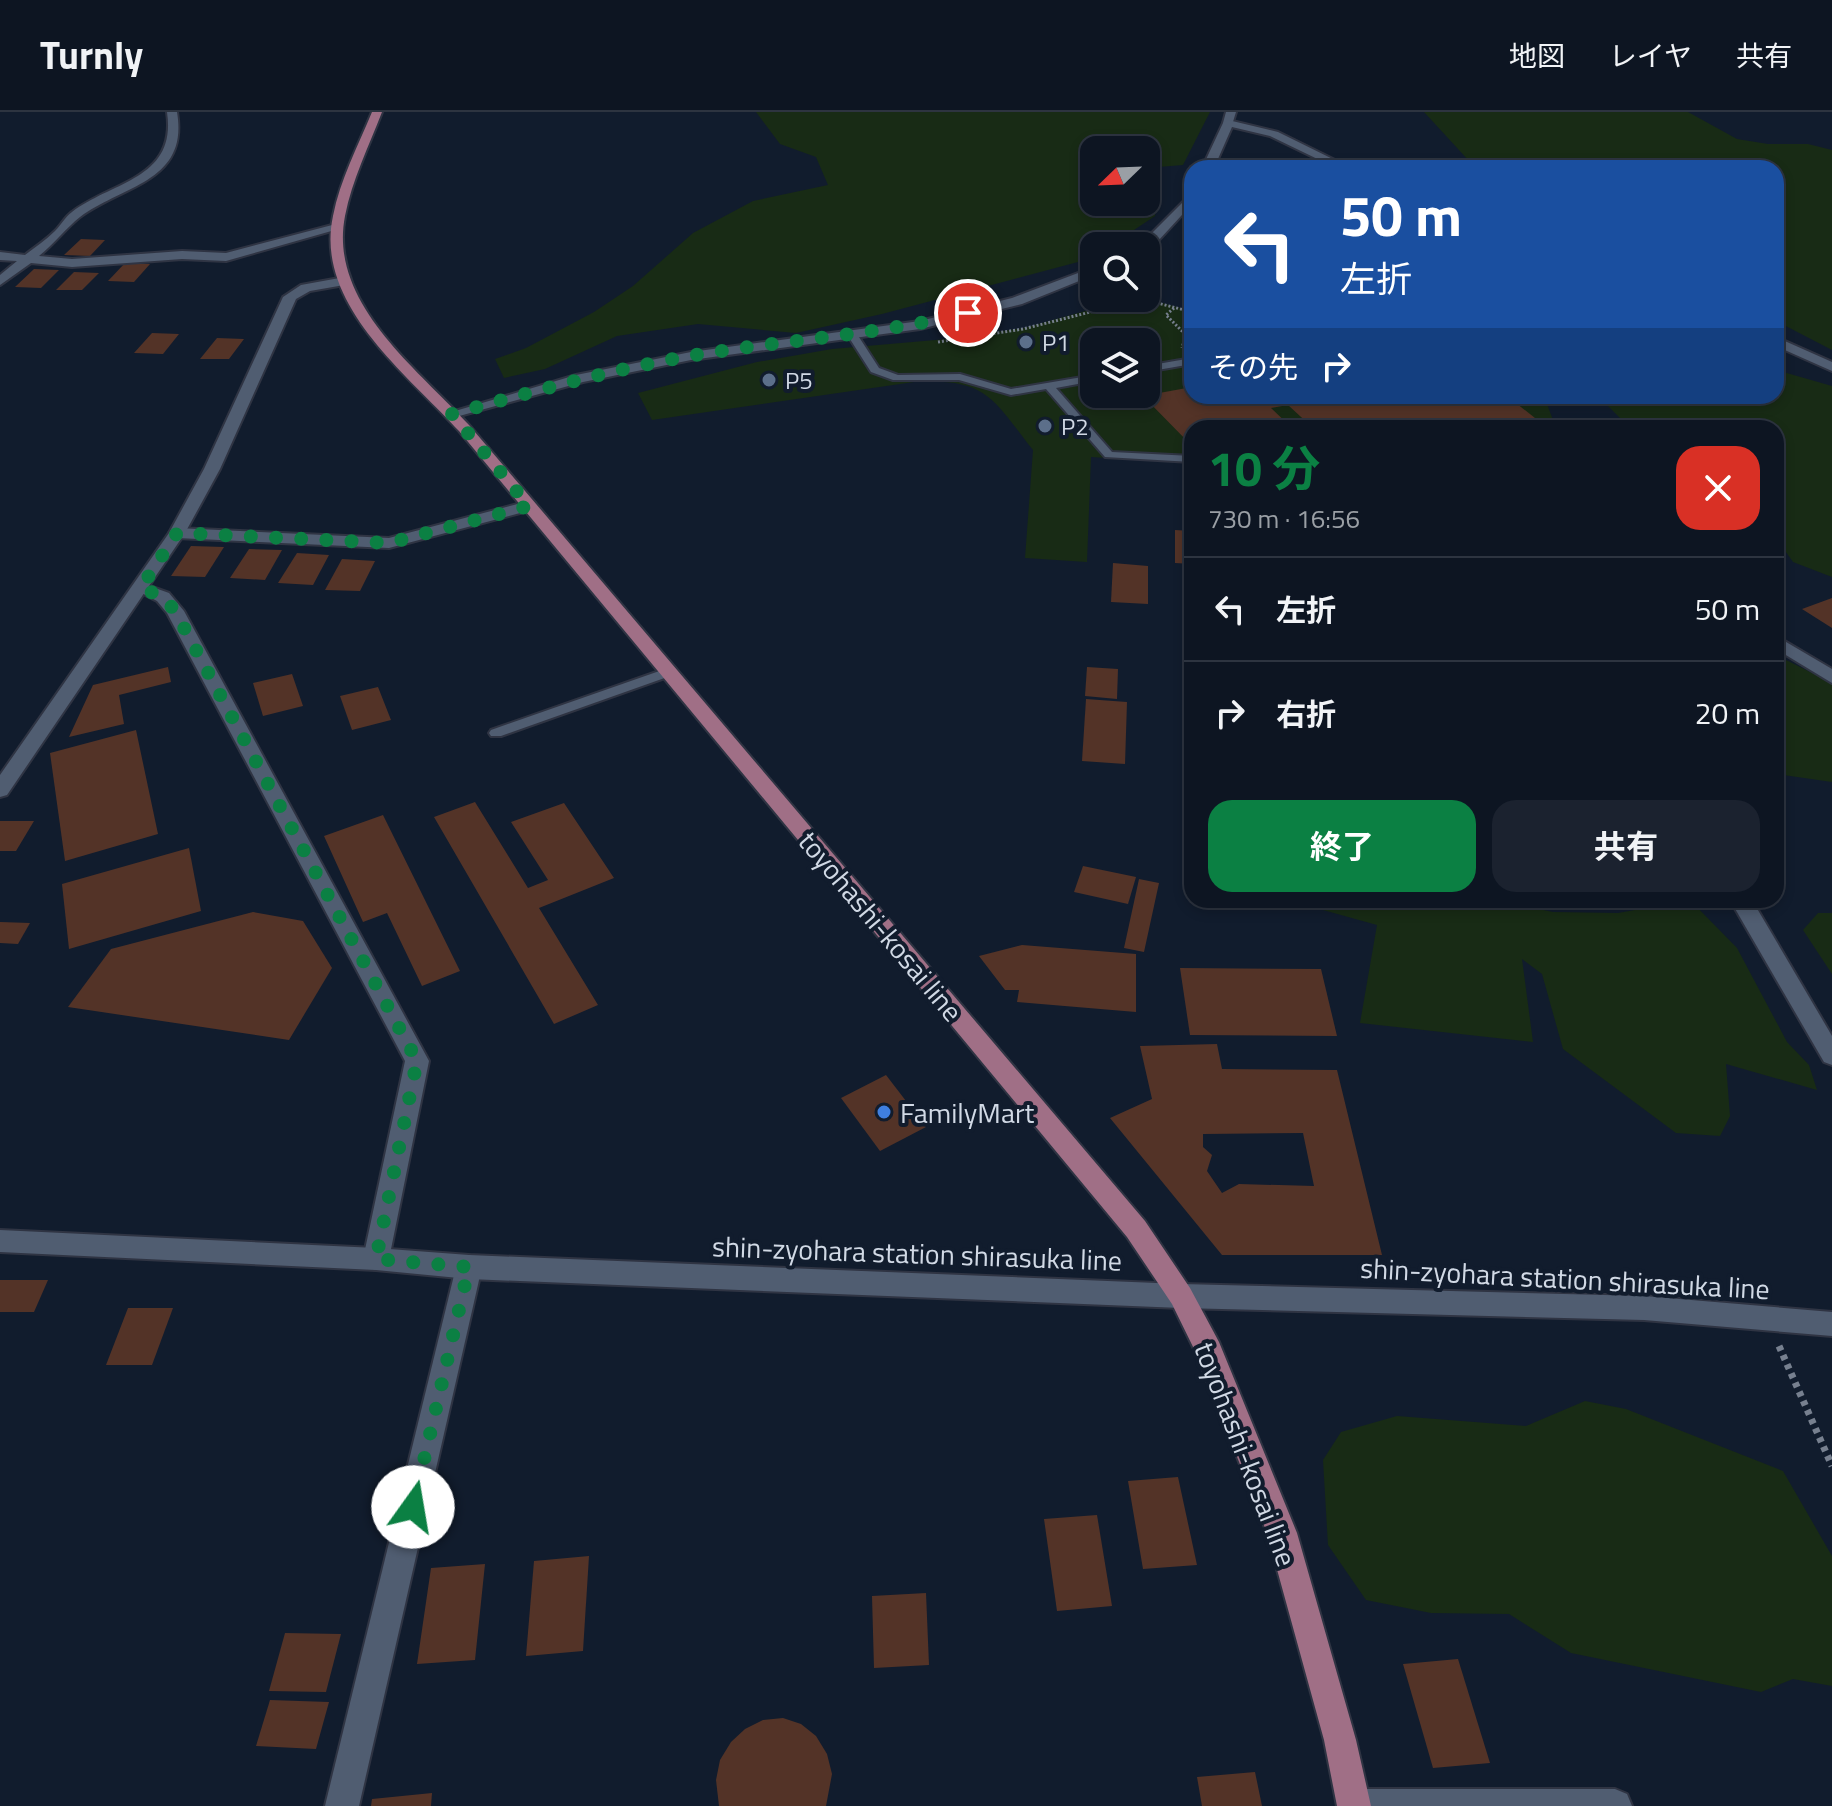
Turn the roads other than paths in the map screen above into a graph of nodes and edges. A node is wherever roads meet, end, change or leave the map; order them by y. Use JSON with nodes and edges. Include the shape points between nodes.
{"nodes":[{"id":1,"x":172,"y":112,"type":"edge"},
{"id":2,"x":377,"y":112,"type":"edge"},
{"id":3,"x":1230,"y":118,"type":"edge"},
{"id":4,"x":1212,"y":160,"type":"edge"},
{"id":5,"x":1328,"y":160,"type":"edge"},
{"id":6,"x":1184,"y":206,"type":"edge"},
{"id":7,"x":336,"y":228,"type":"junction"},
{"id":8,"x":1160,"y":232,"type":"edge"},
{"id":9,"x":0,"y":256,"type":"edge"},
{"id":10,"x":25,"y":260,"type":"junction"},
{"id":11,"x":1080,"y":276,"type":"edge"},
{"id":12,"x":0,"y":281,"type":"edge"},
{"id":13,"x":345,"y":281,"type":"junction"},
{"id":14,"x":853,"y":336,"type":"junction"},
{"id":15,"x":1784,"y":345,"type":"edge"},
{"id":16,"x":1184,"y":361,"type":"edge"},
{"id":17,"x":1160,"y":366,"type":"edge"},
{"id":18,"x":1832,"y":367,"type":"edge"},
{"id":19,"x":1080,"y":380,"type":"edge"},
{"id":20,"x":1049,"y":386,"type":"junction"},
{"id":21,"x":452,"y":414,"type":"junction"},
{"id":22,"x":1184,"y":459,"type":"edge"},
{"id":23,"x":529,"y":506,"type":"junction"},
{"id":24,"x":177,"y":533,"type":"junction"},
{"id":25,"x":141,"y":588,"type":"junction"},
{"id":26,"x":1784,"y":646,"type":"edge"},
{"id":27,"x":668,"y":672,"type":"junction"},
{"id":28,"x":1832,"y":677,"type":"edge"},
{"id":29,"x":496,"y":733,"type":"dead end"},
{"id":30,"x":0,"y":790,"type":"edge"},
{"id":31,"x":1746,"y":908,"type":"edge"},
{"id":32,"x":1832,"y":1056,"type":"edge"},
{"id":33,"x":0,"y":1241,"type":"edge"},
{"id":34,"x":376,"y":1259,"type":"junction"},
{"id":35,"x":469,"y":1267,"type":"junction"},
{"id":36,"x":1181,"y":1296,"type":"junction"},
{"id":37,"x":1832,"y":1324,"type":"edge"},
{"id":38,"x":342,"y":1806,"type":"edge"},
{"id":39,"x":1354,"y":1806,"type":"edge"},
{"id":40,"x":1615,"y":1806,"type":"edge"}],
"edges":[{"from":1,"to":10,"type":"street","via":[[175,130],[167,158],[142,179],[75,215]]},
{"from":2,"to":7,"type":"main road","name":"toyohashi-kosai line"},
{"from":3,"to":4,"type":"street"},
{"from":3,"to":5,"type":"street"},
{"from":6,"to":8,"type":"street"},
{"from":7,"to":10,"type":"street","via":[[226,257]]},
{"from":7,"to":13,"type":"main road","name":"toyohashi-kosai line"},
{"from":9,"to":10,"type":"street"},
{"from":10,"to":12,"type":"street"},
{"from":11,"to":14,"type":"street","via":[[1017,301]]},
{"from":13,"to":21,"type":"main road","name":"toyohashi-kosai line","via":[[360,315]]},
{"from":13,"to":24,"type":"street","via":[[306,288],[290,297]]},
{"from":14,"to":20,"type":"lane","via":[[871,366],[889,376],[960,377],[1011,392]]},
{"from":14,"to":21,"type":"street","via":[[691,356],[581,378]]},
{"from":15,"to":18,"type":"street"},
{"from":16,"to":17,"type":"lane"},
{"from":19,"to":20,"type":"lane"},
{"from":20,"to":22,"type":"lane","via":[[1109,455]]},
{"from":21,"to":23,"type":"main road","name":"toyohashi-kosai line"},
{"from":23,"to":24,"type":"street","via":[[389,543]]},
{"from":23,"to":27,"type":"main road","name":"toyohashi-kosai line"},
{"from":24,"to":25,"type":"street"},
{"from":25,"to":30,"type":"street"},
{"from":25,"to":34,"type":"street","via":[[163,597],[175,611],[417,1061]]},
{"from":26,"to":28,"type":"street"},
{"from":27,"to":29,"type":"lane"},
{"from":27,"to":36,"type":"main road","name":"toyohashi-kosai line","via":[[1136,1229]]},
{"from":31,"to":32,"type":"street"},
{"from":33,"to":34,"type":"street","name":"shin-zyohara station shirasuka line"},
{"from":34,"to":35,"type":"street","name":"shin-zyohara station shirasuka line"},
{"from":35,"to":36,"type":"street","name":"shin-zyohara station shirasuka line"},
{"from":35,"to":38,"type":"street"},
{"from":36,"to":37,"type":"street","name":"shin-zyohara station shirasuka line","via":[[1644,1308]]},
{"from":36,"to":39,"type":"main road","name":"toyohashi-kosai line","via":[[1209,1351],[1282,1533]]},
{"from":39,"to":40,"type":"street"}]}
